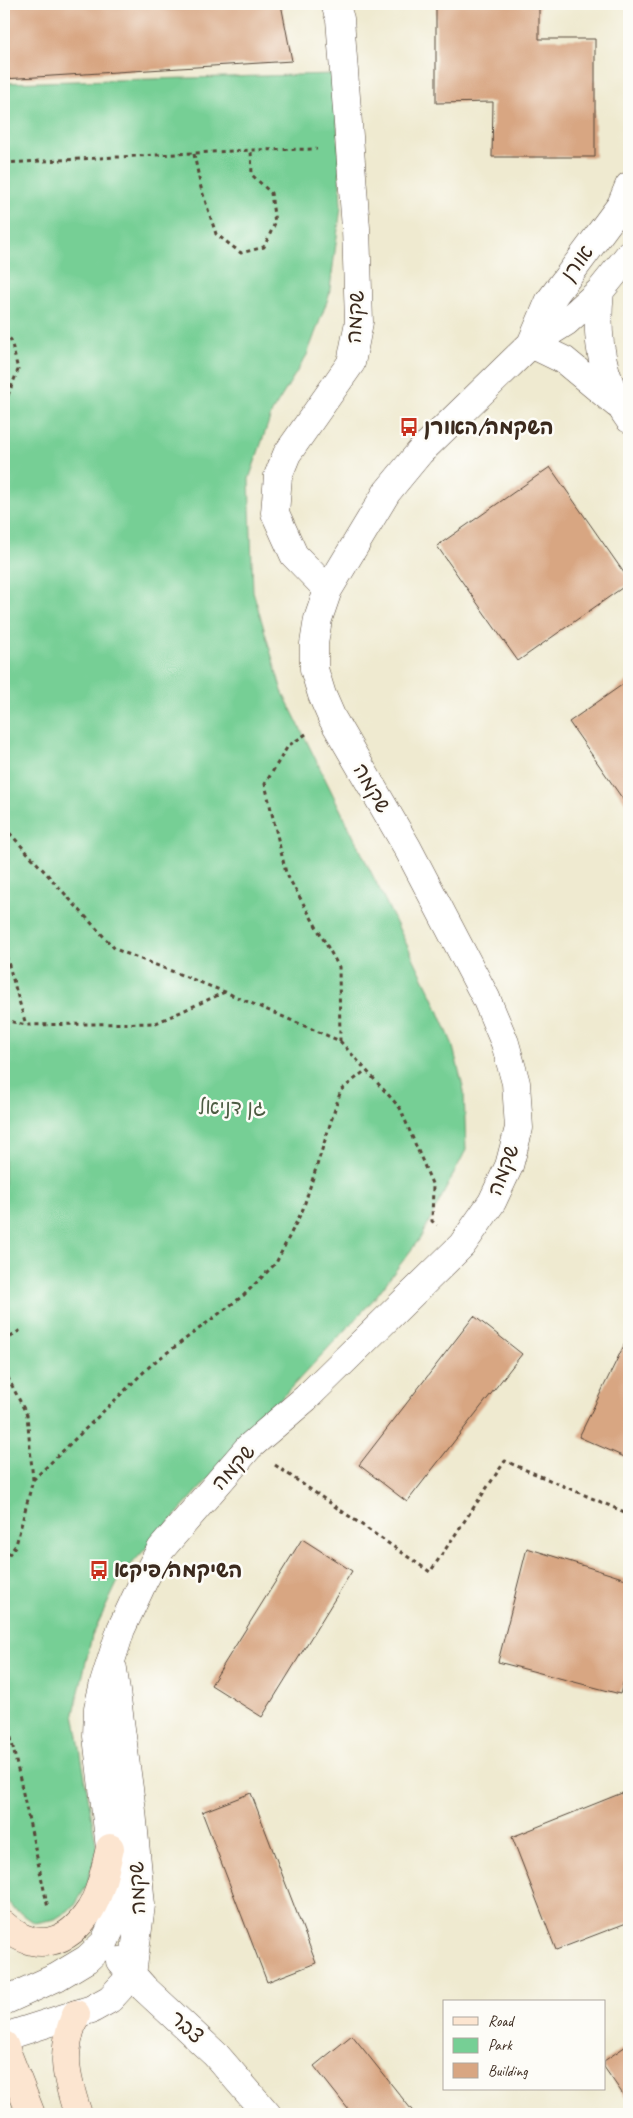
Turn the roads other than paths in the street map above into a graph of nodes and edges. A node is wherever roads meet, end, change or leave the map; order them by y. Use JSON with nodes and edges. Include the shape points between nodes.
{"nodes":[{"id":1,"x":335,"y":4,"type":"edge"},
{"id":2,"x":629,"y":186,"type":"edge"},
{"id":3,"x":629,"y":255,"type":"edge"},
{"id":4,"x":600,"y":291,"type":"junction"},
{"id":5,"x":531,"y":344,"type":"junction"},
{"id":6,"x":625,"y":413,"type":"edge"},
{"id":7,"x":328,"y":590,"type":"junction"},
{"id":8,"x":112,"y":1657,"type":"junction"},
{"id":9,"x":110,"y":1848,"type":"junction"},
{"id":10,"x":14,"y":1932,"type":"edge"},
{"id":11,"x":104,"y":1942,"type":"junction"},
{"id":12,"x":132,"y":1975,"type":"junction"},
{"id":13,"x":4,"y":2001,"type":"edge"},
{"id":14,"x":76,"y":2014,"type":"junction"},
{"id":15,"x":4,"y":2037,"type":"edge"},
{"id":16,"x":4,"y":2045,"type":"edge"},
{"id":17,"x":30,"y":2114,"type":"edge"},
{"id":18,"x":78,"y":2114,"type":"edge"},
{"id":19,"x":267,"y":2114,"type":"edge"}],
"edges":[{"from":1,"to":7,"type":"street","name":"שקמה","via":[[340,19],[356,228],[359,322],[351,363],[287,454],[278,476],[275,513],[294,555]]},
{"from":2,"to":5,"type":"street","name":"אורן","via":[[621,205],[549,302]]},
{"from":3,"to":4,"type":"street","name":"אורן"},
{"from":4,"to":5,"type":"street","name":"אורן","via":[[566,322]]},
{"from":4,"to":6,"type":"street","name":"אורן","via":[[598,332],[601,353],[608,380]]},
{"from":5,"to":6,"type":"street","name":"אורן","via":[[564,360]]},
{"from":5,"to":7,"type":"street","name":"שקמה","via":[[420,452],[387,492]]},
{"from":7,"to":8,"type":"street","name":"שקמה","via":[[314,644],[314,669],[322,695],[486,998],[505,1043],[516,1083],[518,1128],[509,1166],[492,1202],[462,1245],[306,1398],[250,1447],[161,1549],[121,1629]]},
{"from":8,"to":9,"type":"street","name":"שקמה","via":[[98,1708],[97,1736]]},
{"from":8,"to":12,"type":"street","name":"שקמה","via":[[141,1905]]},
{"from":9,"to":10,"type":"main road","via":[[101,1884],[90,1909],[73,1930],[54,1942],[37,1943]]},
{"from":9,"to":11,"type":"street","name":"שקמה","via":[[118,1878],[118,1896],[116,1917]]},
{"from":11,"to":12,"type":"street","name":"צבר"},
{"from":11,"to":13,"type":"street","name":"שקמה","via":[[87,1959],[57,1977]]},
{"from":12,"to":14,"type":"street","via":[[110,1999]]},
{"from":12,"to":19,"type":"street","name":"צבר","via":[[216,2055]]},
{"from":14,"to":15,"type":"street"},
{"from":14,"to":18,"type":"main road","via":[[68,2035],[65,2066]]},
{"from":16,"to":17,"type":"main road"}]}
